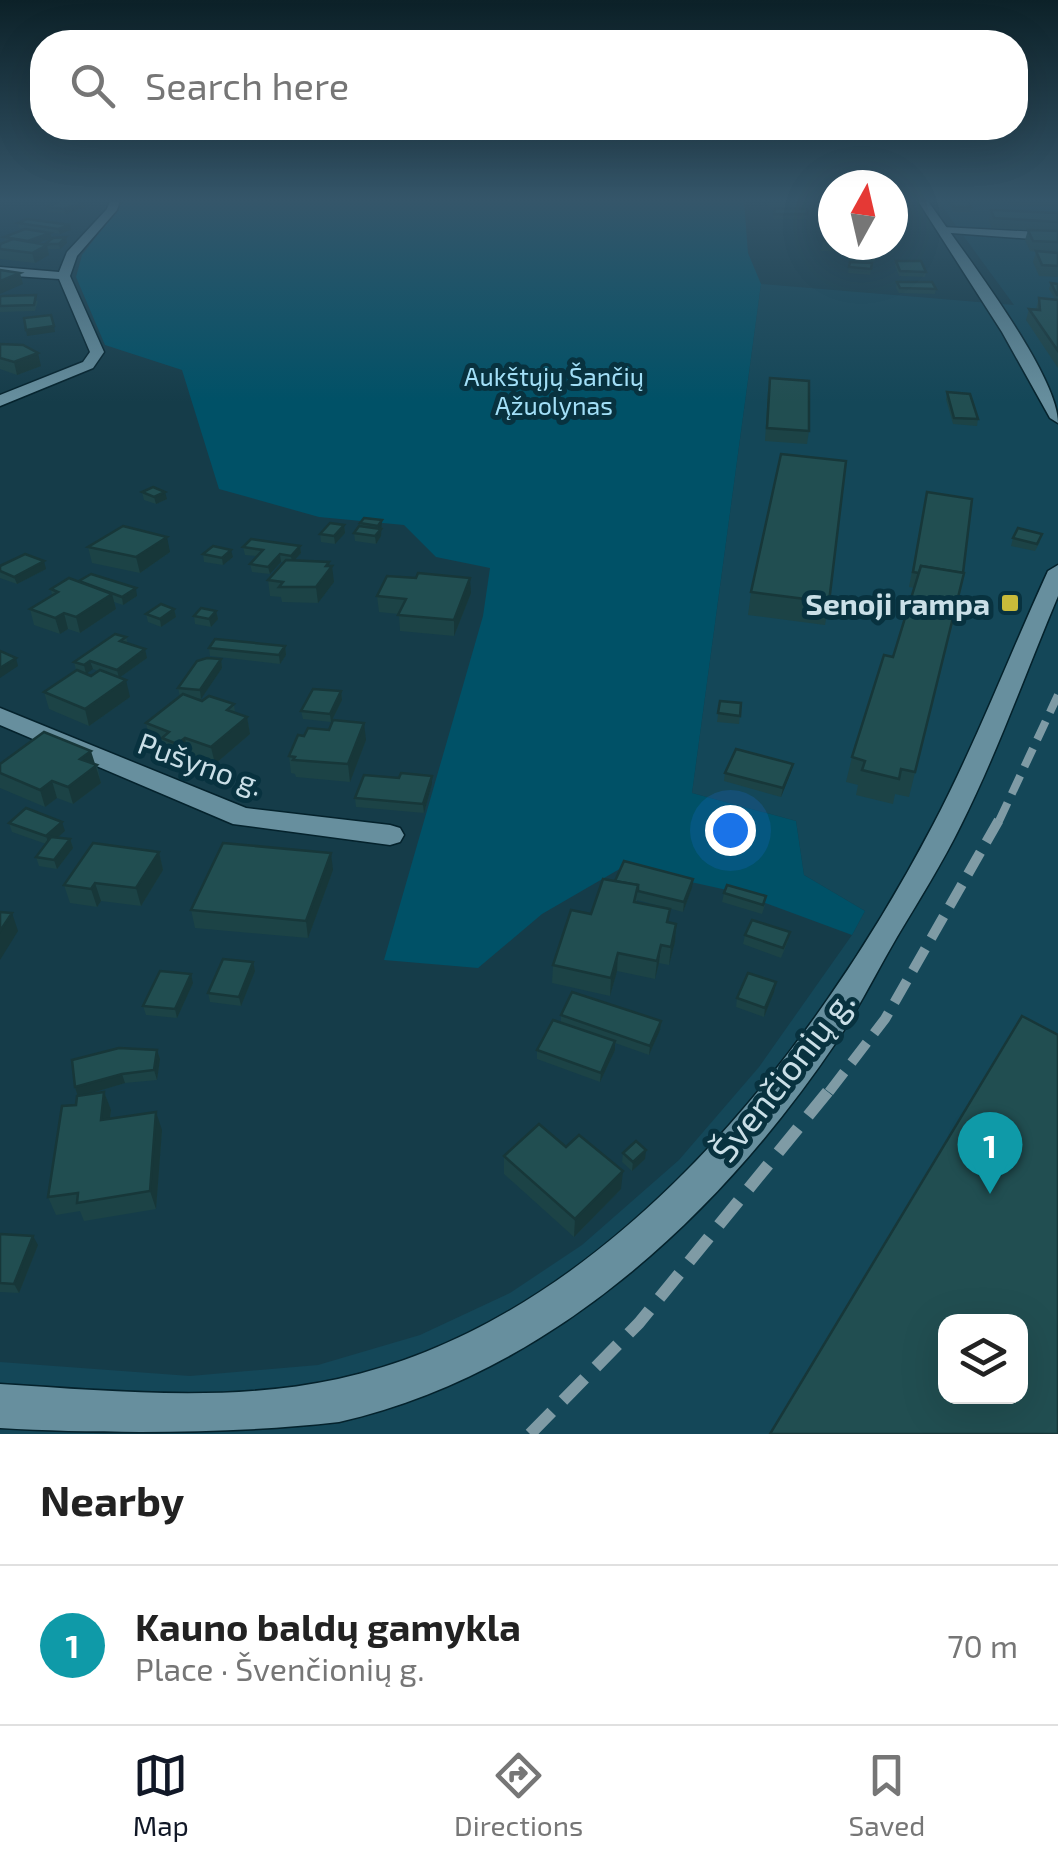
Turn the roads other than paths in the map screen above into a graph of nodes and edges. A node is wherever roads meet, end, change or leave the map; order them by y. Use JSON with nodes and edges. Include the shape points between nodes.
{"nodes":[{"id":1,"x":67,"y":268,"type":"edge"},
{"id":2,"x":967,"y":268,"type":"edge"},
{"id":3,"x":0,"y":270,"type":"edge"},
{"id":4,"x":64,"y":276,"type":"junction"},
{"id":5,"x":0,"y":401,"type":"edge"},
{"id":6,"x":1058,"y":418,"type":"edge"},
{"id":7,"x":1058,"y":571,"type":"edge"},
{"id":8,"x":0,"y":716,"type":"edge"},
{"id":9,"x":46,"y":736,"type":"junction"},
{"id":10,"x":15,"y":757,"type":"edge"},
{"id":11,"x":390,"y":835,"type":"dead end"},
{"id":12,"x":0,"y":1406,"type":"edge"}],
"edges":[{"from":1,"to":4,"type":"street"},
{"from":2,"to":6,"type":"street"},
{"from":3,"to":4,"type":"street"},
{"from":4,"to":5,"type":"street","via":[[96,352],[88,365]]},
{"from":7,"to":12,"type":"street","name":"Švenčionių g.","via":[[956,808],[819,1040],[739,1140],[616,1258],[555,1306],[467,1355],[384,1389],[310,1406],[216,1414]]},
{"from":8,"to":9,"type":"street","name":"Pušyno g."},
{"from":9,"to":10,"type":"street"},
{"from":9,"to":11,"type":"street","name":"Pušyno g.","via":[[243,817]]}]}
